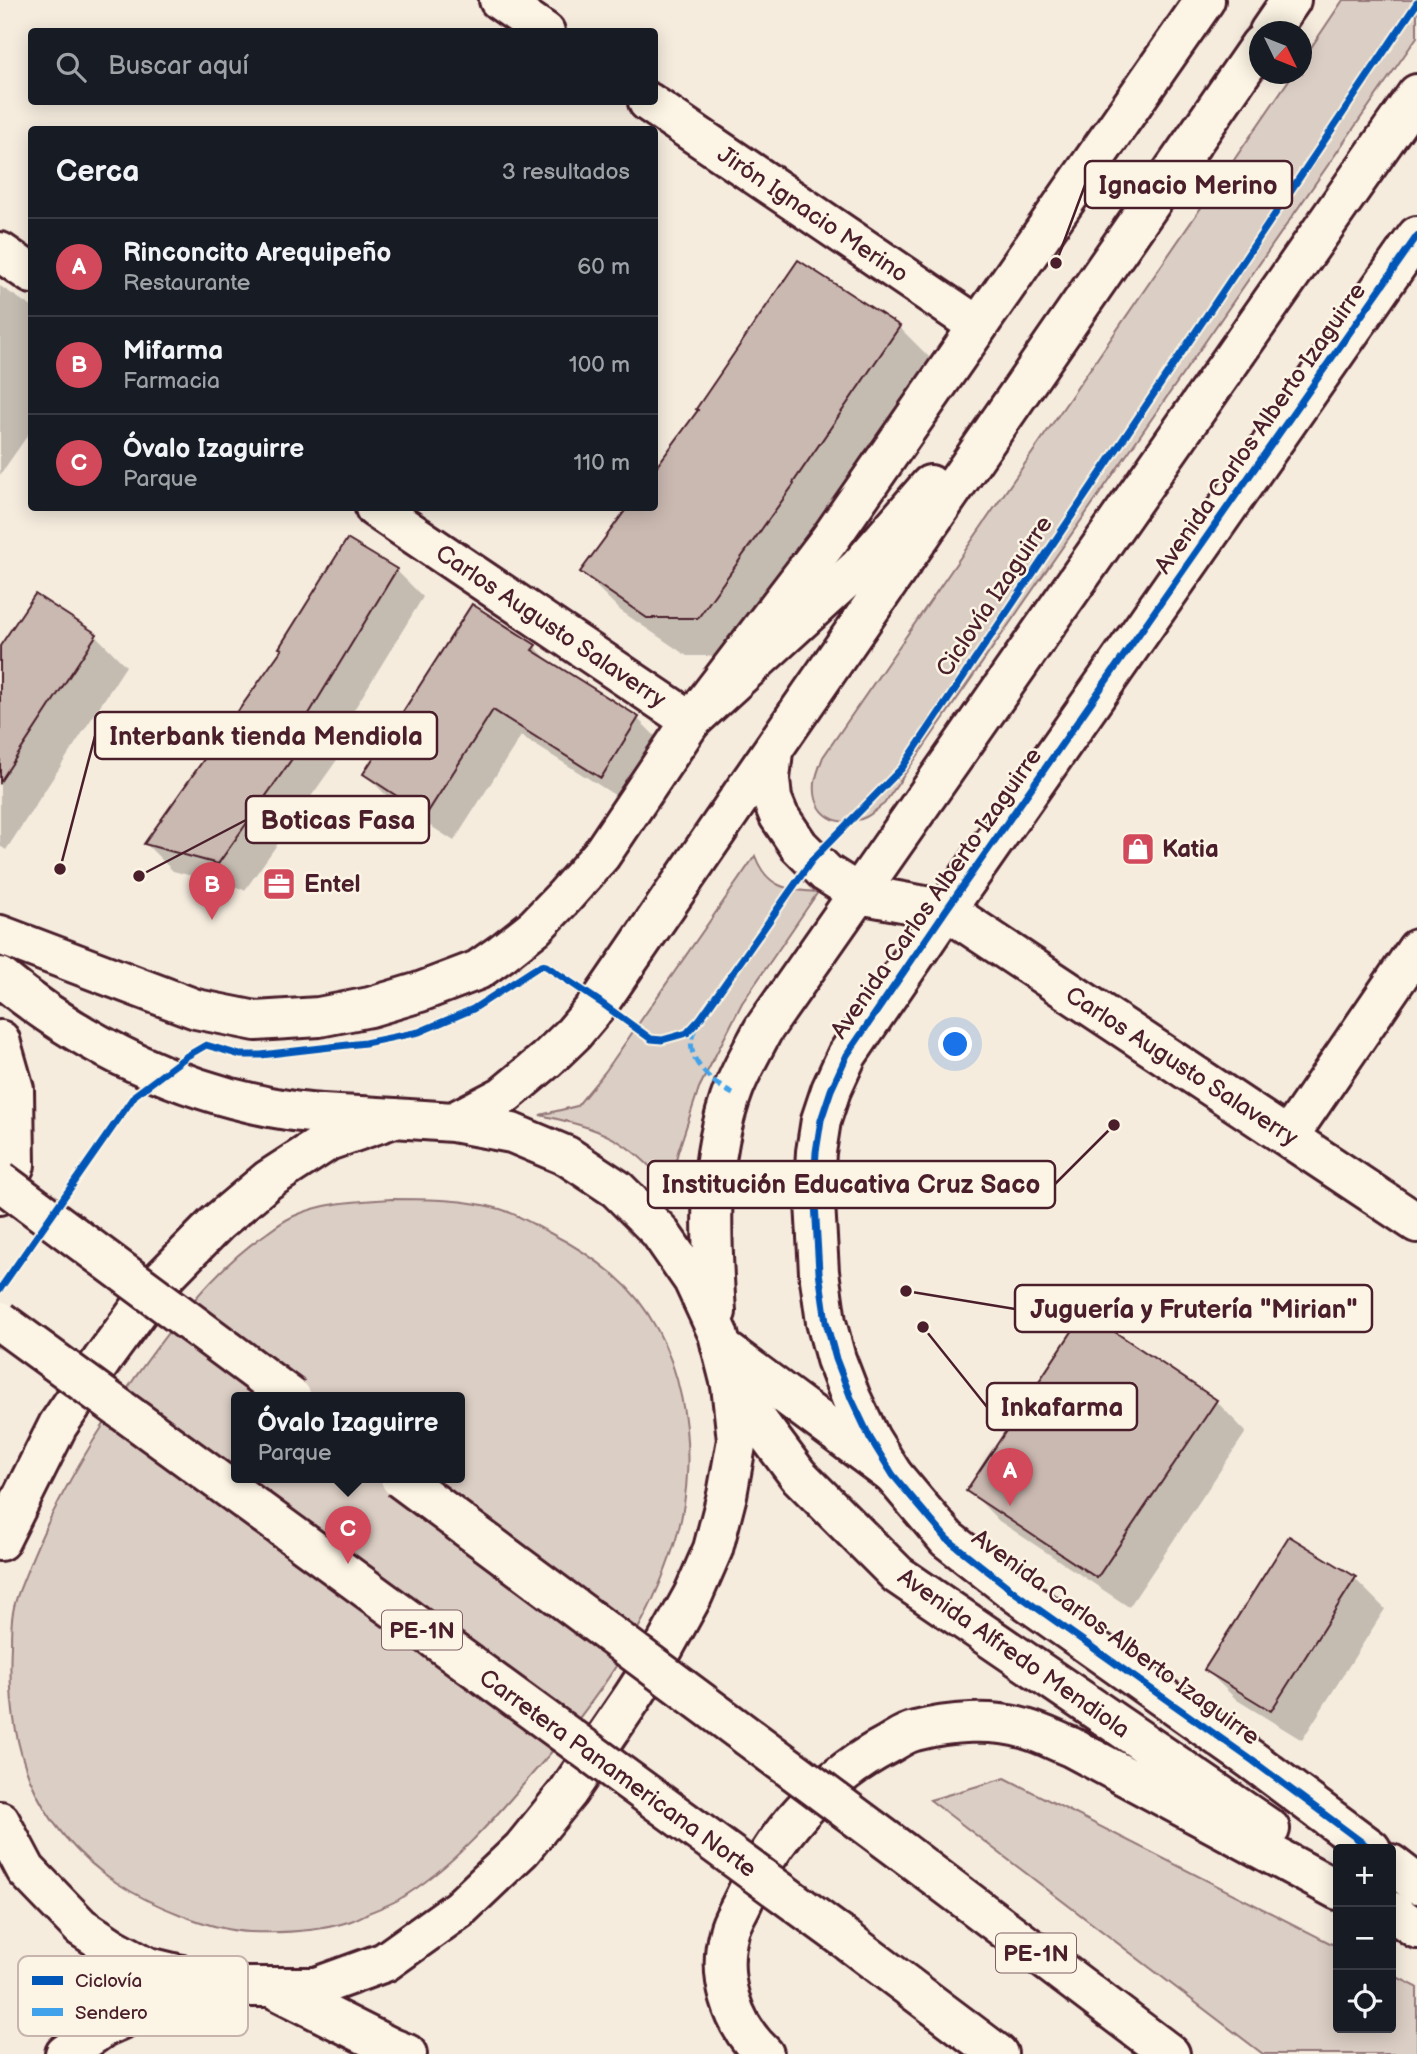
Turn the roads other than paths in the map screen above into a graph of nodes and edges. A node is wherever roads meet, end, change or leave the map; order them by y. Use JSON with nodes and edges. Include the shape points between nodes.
{"nodes":[{"id":1,"x":499,"y":0,"type":"edge"},
{"id":2,"x":1205,"y":0,"type":"edge"},
{"id":3,"x":1291,"y":0,"type":"edge"},
{"id":4,"x":1277,"y":21,"type":"edge"},
{"id":5,"x":539,"y":28,"type":"edge"},
{"id":6,"x":1249,"y":60,"type":"edge"},
{"id":7,"x":1417,"y":94,"type":"edge"},
{"id":8,"x":652,"y":105,"type":"edge"},
{"id":9,"x":1417,"y":236,"type":"edge"},
{"id":10,"x":0,"y":252,"type":"edge"},
{"id":11,"x":28,"y":271,"type":"edge"},
{"id":12,"x":978,"y":326,"type":"junction"},
{"id":13,"x":1054,"y":344,"type":"junction"},
{"id":14,"x":379,"y":511,"type":"edge"},
{"id":15,"x":691,"y":721,"type":"junction"},
{"id":16,"x":773,"y":751,"type":"junction"},
{"id":17,"x":859,"y":894,"type":"junction"},
{"id":18,"x":946,"y":910,"type":"junction"},
{"id":19,"x":0,"y":935,"type":"edge"},
{"id":20,"x":1417,"y":949,"type":"edge"},
{"id":21,"x":0,"y":977,"type":"edge"},
{"id":22,"x":0,"y":1040,"type":"edge"},
{"id":23,"x":394,"y":1118,"type":"junction"},
{"id":24,"x":453,"y":1122,"type":"junction"},
{"id":25,"x":1289,"y":1136,"type":"junction"},
{"id":26,"x":0,"y":1181,"type":"edge"},
{"id":27,"x":0,"y":1195,"type":"edge"},
{"id":28,"x":1417,"y":1223,"type":"edge"},
{"id":29,"x":0,"y":1321,"type":"edge"},
{"id":30,"x":720,"y":1340,"type":"junction"},
{"id":31,"x":731,"y":1385,"type":"junction"},
{"id":32,"x":284,"y":1392,"type":"edge"},
{"id":33,"x":893,"y":1475,"type":"junction"},
{"id":34,"x":407,"y":1483,"type":"edge"},
{"id":35,"x":0,"y":1541,"type":"edge"},
{"id":36,"x":0,"y":1821,"type":"edge"},
{"id":37,"x":1364,"y":1844,"type":"edge"},
{"id":38,"x":1396,"y":1868,"type":"edge"},
{"id":39,"x":1333,"y":1872,"type":"edge"},
{"id":40,"x":1417,"y":1884,"type":"edge"},
{"id":41,"x":1333,"y":1888,"type":"edge"},
{"id":42,"x":1396,"y":1914,"type":"edge"},
{"id":43,"x":1396,"y":1923,"type":"edge"},
{"id":44,"x":1417,"y":1929,"type":"edge"},
{"id":45,"x":1417,"y":1935,"type":"edge"},
{"id":46,"x":128,"y":1956,"type":"edge"},
{"id":47,"x":248,"y":1987,"type":"edge"},
{"id":48,"x":271,"y":1987,"type":"junction"},
{"id":49,"x":91,"y":2036,"type":"edge"},
{"id":50,"x":65,"y":2054,"type":"edge"},
{"id":51,"x":407,"y":2054,"type":"edge"},
{"id":52,"x":764,"y":2054,"type":"edge"},
{"id":53,"x":998,"y":2054,"type":"edge"},
{"id":54,"x":1170,"y":2054,"type":"edge"}],
"edges":[{"from":1,"to":5,"type":"main road"},
{"from":2,"to":12,"type":"main road"},
{"from":3,"to":4,"type":"main road"},
{"from":6,"to":13,"type":"main road"},
{"from":7,"to":17,"type":"main road"},
{"from":8,"to":12,"type":"main road","name":"Jirón Ignacio Merino"},
{"from":9,"to":18,"type":"main road","name":"Avenida Carlos Alberto Izaguirre"},
{"from":10,"to":11,"type":"main road"},
{"from":12,"to":15,"type":"main road","via":[[830,539]]},
{"from":13,"to":15,"type":"main road","via":[[859,567]]},
{"from":13,"to":16,"type":"main road"},
{"from":14,"to":15,"type":"main road","name":"Carlos Augusto Salaverry"},
{"from":15,"to":19,"type":"main road","via":[[601,855],[565,897],[535,927],[478,970],[420,992],[319,1017],[256,1021],[196,1009]]},
{"from":16,"to":17,"type":"main road","via":[[772,799],[783,823],[812,860]]},
{"from":16,"to":24,"type":"main road","via":[[582,1023],[503,1096]]},
{"from":17,"to":18,"type":"main road"},
{"from":17,"to":30,"type":"main road","via":[[763,1030],[733,1089],[714,1162],[711,1230]]},
{"from":18,"to":25,"type":"main road","name":"Carlos Augusto Salaverry"},
{"from":18,"to":33,"type":"main road","name":"Avenida Carlos Alberto Izaguirre","via":[[847,1055],[821,1120],[816,1152],[818,1272],[826,1322],[850,1398]]},
{"from":20,"to":25,"type":"main road"},
{"from":21,"to":23,"type":"main road","via":[[87,1039],[185,1084],[293,1111]]},
{"from":22,"to":27,"type":"main road","via":[[14,1089],[15,1165]]},
{"from":23,"to":24,"type":"main road"},
{"from":23,"to":35,"type":"main road","via":[[328,1141],[268,1180],[160,1281],[58,1425]]},
{"from":24,"to":30,"type":"main road","via":[[512,1133],[567,1156],[617,1189],[666,1240],[693,1280]]},
{"from":25,"to":28,"type":"main road","name":"Carlos Augusto Salaverry"},
{"from":26,"to":32,"type":"main road","bridge":true},
{"from":29,"to":53,"type":"main road","name":"Carretera Panamericana Norte","number":"PE-1N","bridge":true},
{"from":30,"to":31,"type":"main road"},
{"from":30,"to":33,"type":"main road"},
{"from":31,"to":39,"type":"main road","name":"Avenida Alfredo Mendiola","via":[[798,1475],[898,1575]]},
{"from":31,"to":48,"type":"main road","via":[[737,1440],[713,1549],[661,1653],[568,1792],[522,1849],[459,1909],[385,1962],[316,1987]]},
{"from":33,"to":37,"type":"main road","name":"Avenida Carlos Alberto Izaguirre","via":[[947,1539],[1017,1594]]},
{"from":34,"to":54,"type":"main road","number":"PE-1N","bridge":true},
{"from":36,"to":46,"type":"main road","via":[[26,1870],[81,1927]]},
{"from":38,"to":40,"type":"main road"},
{"from":41,"to":52,"type":"main road","via":[[1070,1747],[1025,1728],[970,1721],[912,1731],[863,1758],[811,1799],[743,1901],[729,1932],[724,1978],[735,2015]]},
{"from":42,"to":44,"type":"main road"},
{"from":43,"to":45,"type":"main road"},
{"from":47,"to":48,"type":"main road"},
{"from":48,"to":51,"type":"main road"},
{"from":49,"to":50,"type":"main road"}]}
